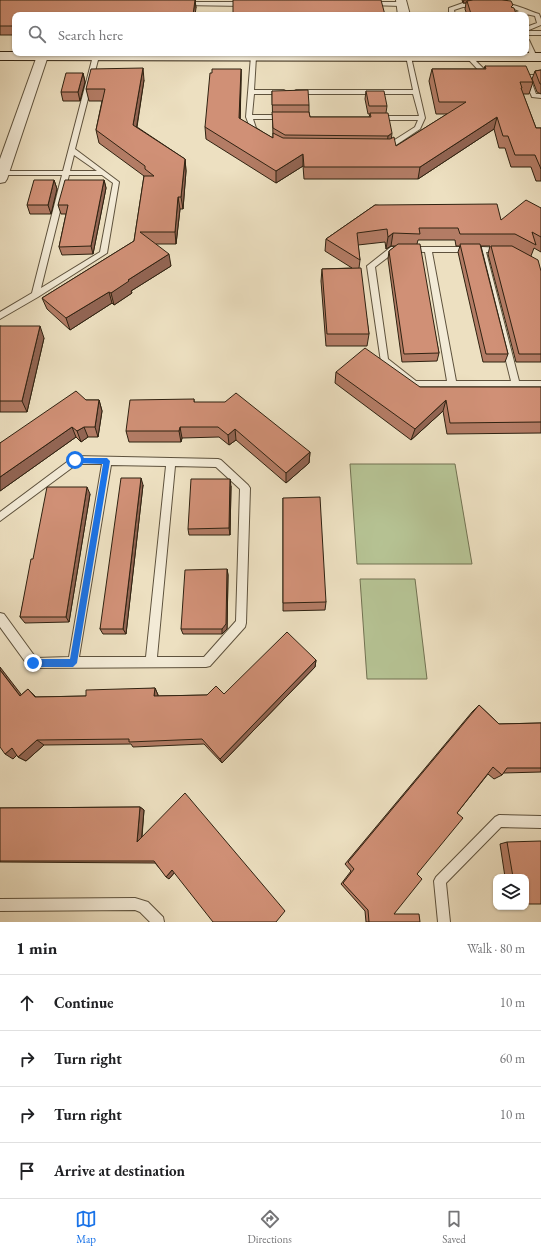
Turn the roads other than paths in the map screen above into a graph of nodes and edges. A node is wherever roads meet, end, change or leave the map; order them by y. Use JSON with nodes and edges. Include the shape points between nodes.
{"nodes":[{"id":1,"x":173,"y":4,"type":"edge"},
{"id":2,"x":252,"y":4,"type":"edge"},
{"id":3,"x":362,"y":4,"type":"edge"},
{"id":4,"x":484,"y":5,"type":"edge"},
{"id":5,"x":497,"y":5,"type":"edge"},
{"id":6,"x":402,"y":6,"type":"edge"},
{"id":7,"x":452,"y":12,"type":"edge"},
{"id":8,"x":522,"y":12,"type":"edge"},
{"id":9,"x":529,"y":14,"type":"edge"},
{"id":10,"x":529,"y":30,"type":"edge"},
{"id":11,"x":529,"y":30,"type":"edge"},
{"id":12,"x":541,"y":33,"type":"edge"},
{"id":13,"x":529,"y":45,"type":"edge"},
{"id":14,"x":0,"y":56,"type":"edge"},
{"id":15,"x":42,"y":56,"type":"junction"},
{"id":16,"x":96,"y":56,"type":"junction"},
{"id":17,"x":411,"y":56,"type":"edge"},
{"id":18,"x":476,"y":56,"type":"edge"},
{"id":19,"x":486,"y":56,"type":"edge"},
{"id":20,"x":253,"y":57,"type":"junction"},
{"id":21,"x":468,"y":57,"type":"junction"},
{"id":22,"x":537,"y":57,"type":"edge"},
{"id":23,"x":523,"y":67,"type":"junction"},
{"id":24,"x":498,"y":73,"type":"edge"},
{"id":25,"x":518,"y":73,"type":"edge"},
{"id":26,"x":536,"y":76,"type":"edge"},
{"id":27,"x":529,"y":84,"type":"junction"},
{"id":28,"x":539,"y":84,"type":"edge"},
{"id":29,"x":251,"y":92,"type":"junction"},
{"id":30,"x":416,"y":92,"type":"junction"},
{"id":31,"x":541,"y":96,"type":"edge"},
{"id":32,"x":249,"y":117,"type":"junction"},
{"id":33,"x":289,"y":117,"type":"edge"},
{"id":34,"x":367,"y":118,"type":"edge"},
{"id":35,"x":422,"y":118,"type":"junction"},
{"id":36,"x":265,"y":136,"type":"edge"},
{"id":37,"x":381,"y":148,"type":"edge"},
{"id":38,"x":72,"y":150,"type":"junction"},
{"id":39,"x":66,"y":173,"type":"junction"},
{"id":40,"x":103,"y":173,"type":"junction"},
{"id":41,"x":1,"y":175,"type":"edge"},
{"id":42,"x":428,"y":250,"type":"junction"},
{"id":43,"x":482,"y":250,"type":"junction"},
{"id":44,"x":511,"y":250,"type":"edge"},
{"id":45,"x":35,"y":295,"type":"junction"},
{"id":46,"x":0,"y":316,"type":"edge"},
{"id":47,"x":452,"y":384,"type":"junction"},
{"id":48,"x":516,"y":384,"type":"junction"},
{"id":49,"x":541,"y":384,"type":"edge"},
{"id":50,"x":107,"y":461,"type":"junction"},
{"id":51,"x":171,"y":462,"type":"junction"},
{"id":52,"x":0,"y":517,"type":"edge"},
{"id":53,"x":0,"y":618,"type":"edge"},
{"id":54,"x":151,"y":662,"type":"junction"},
{"id":55,"x":73,"y":663,"type":"junction"},
{"id":56,"x":541,"y":822,"type":"edge"},
{"id":57,"x":0,"y":905,"type":"edge"},
{"id":58,"x":158,"y":922,"type":"edge"},
{"id":59,"x":444,"y":922,"type":"edge"}],
"edges":[{"from":1,"to":2,"type":"lane"},
{"from":3,"to":6,"type":"lane"},
{"from":4,"to":7,"type":"lane","via":[[463,5],[451,9]]},
{"from":5,"to":8,"type":"lane","via":[[511,5]]},
{"from":9,"to":10,"type":"lane","via":[[536,15],[540,24]]},
{"from":11,"to":12,"type":"lane"},
{"from":13,"to":22,"type":"lane"},
{"from":14,"to":15,"type":"street"},
{"from":15,"to":16,"type":"street"},
{"from":15,"to":41,"type":"street"},
{"from":16,"to":20,"type":"street"},
{"from":16,"to":38,"type":"lane"},
{"from":17,"to":20,"type":"street"},
{"from":17,"to":21,"type":"street"},
{"from":17,"to":30,"type":"lane"},
{"from":18,"to":21,"type":"street"},
{"from":19,"to":23,"type":"street"},
{"from":20,"to":29,"type":"lane"},
{"from":21,"to":24,"type":"lane","via":[[484,73]]},
{"from":22,"to":23,"type":"street"},
{"from":23,"to":25,"type":"lane"},
{"from":23,"to":26,"type":"lane"},
{"from":23,"to":27,"type":"lane"},
{"from":27,"to":28,"type":"lane"},
{"from":27,"to":31,"type":"lane","via":[[534,96]]},
{"from":29,"to":30,"type":"lane"},
{"from":29,"to":32,"type":"lane"},
{"from":30,"to":35,"type":"lane"},
{"from":32,"to":33,"type":"lane"},
{"from":32,"to":36,"type":"lane","via":[[253,129]]},
{"from":34,"to":35,"type":"lane"},
{"from":35,"to":37,"type":"lane","via":[[418,128],[388,148]]},
{"from":38,"to":39,"type":"lane"},
{"from":38,"to":40,"type":"lane"},
{"from":39,"to":40,"type":"lane"},
{"from":39,"to":41,"type":"lane"},
{"from":39,"to":45,"type":"lane"},
{"from":40,"to":45,"type":"lane","via":[[116,182],[103,253]]},
{"from":42,"to":43,"type":"lane"},
{"from":42,"to":47,"type":"lane"},
{"from":42,"to":47,"type":"lane","via":[[394,249],[372,266],[384,360],[414,384]]},
{"from":43,"to":44,"type":"lane"},
{"from":43,"to":48,"type":"lane"},
{"from":45,"to":46,"type":"lane"},
{"from":47,"to":48,"type":"lane"},
{"from":48,"to":49,"type":"lane"},
{"from":50,"to":51,"type":"lane"},
{"from":50,"to":52,"type":"lane","via":[[75,460]]},
{"from":50,"to":55,"type":"lane"},
{"from":51,"to":54,"type":"lane"},
{"from":51,"to":54,"type":"lane","via":[[218,463],[245,488],[241,623],[206,662]]},
{"from":53,"to":55,"type":"lane","via":[[33,663]]},
{"from":54,"to":55,"type":"lane"},
{"from":56,"to":59,"type":"lane","via":[[499,821],[440,881]]},
{"from":57,"to":58,"type":"lane","via":[[135,904],[144,906]]}]}
